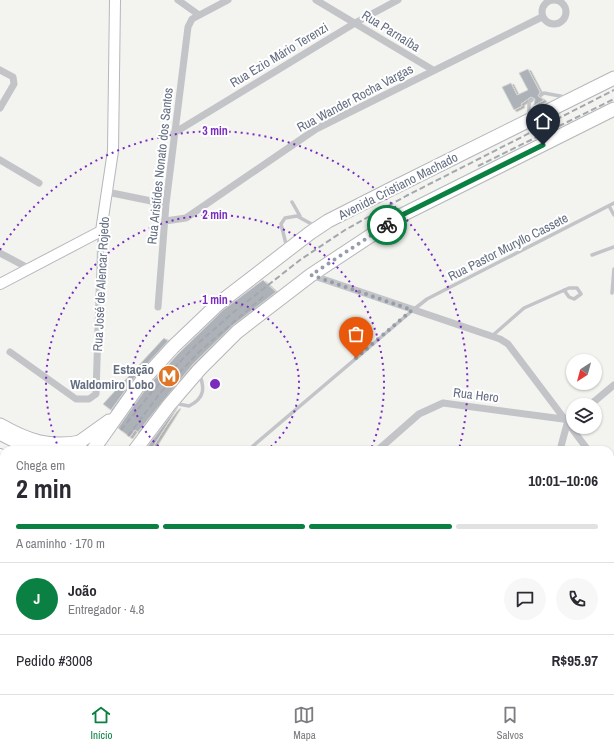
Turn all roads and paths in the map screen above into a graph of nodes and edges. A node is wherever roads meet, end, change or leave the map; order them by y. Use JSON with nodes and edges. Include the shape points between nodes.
{"nodes":[{"id":1,"x":114,"y":0,"type":"edge"},
{"id":2,"x":178,"y":0,"type":"edge"},
{"id":3,"x":228,"y":0,"type":"edge"},
{"id":4,"x":316,"y":0,"type":"edge"},
{"id":5,"x":398,"y":0,"type":"edge"},
{"id":6,"x":551,"y":0,"type":"edge"},
{"id":7,"x":199,"y":15,"type":"junction"},
{"id":8,"x":542,"y":17,"type":"junction"},
{"id":9,"x":355,"y":22,"type":"junction"},
{"id":10,"x":0,"y":70,"type":"edge"},
{"id":11,"x":432,"y":70,"type":"junction"},
{"id":12,"x":614,"y":78,"type":"edge"},
{"id":13,"x":541,"y":95,"type":"dead end"},
{"id":14,"x":572,"y":99,"type":"junction"},
{"id":15,"x":532,"y":100,"type":"dead end"},
{"id":16,"x":0,"y":108,"type":"edge"},
{"id":17,"x":614,"y":109,"type":"edge"},
{"id":18,"x":529,"y":120,"type":"junction"},
{"id":19,"x":174,"y":133,"type":"junction"},
{"id":20,"x":0,"y":160,"type":"edge"},
{"id":21,"x":39,"y":183,"type":"dead end"},
{"id":22,"x":107,"y":192,"type":"junction"},
{"id":23,"x":292,"y":202,"type":"dead end"},
{"id":24,"x":614,"y":203,"type":"edge"},
{"id":25,"x":166,"y":204,"type":"junction"},
{"id":26,"x":610,"y":206,"type":"junction"},
{"id":27,"x":614,"y":215,"type":"edge"},
{"id":28,"x":300,"y":216,"type":"junction"},
{"id":29,"x":165,"y":221,"type":"junction"},
{"id":30,"x":318,"y":227,"type":"junction"},
{"id":31,"x":101,"y":231,"type":"junction"},
{"id":32,"x":614,"y":247,"type":"edge"},
{"id":33,"x":287,"y":250,"type":"junction"},
{"id":34,"x":0,"y":253,"type":"edge"},
{"id":35,"x":592,"y":256,"type":"dead end"},
{"id":36,"x":30,"y":269,"type":"junction"},
{"id":37,"x":614,"y":269,"type":"edge"},
{"id":38,"x":311,"y":275,"type":"junction"},
{"id":39,"x":0,"y":284,"type":"edge"},
{"id":40,"x":564,"y":290,"type":"junction"},
{"id":41,"x":612,"y":293,"type":"dead end"},
{"id":42,"x":158,"y":307,"type":"dead end"},
{"id":43,"x":412,"y":310,"type":"junction"},
{"id":44,"x":492,"y":336,"type":"junction"},
{"id":45,"x":10,"y":352,"type":"dead end"},
{"id":46,"x":198,"y":370,"type":"junction"},
{"id":47,"x":614,"y":385,"type":"edge"},
{"id":48,"x":598,"y":398,"type":"edge"},
{"id":49,"x":170,"y":403,"type":"junction"},
{"id":50,"x":117,"y":416,"type":"junction"},
{"id":51,"x":565,"y":422,"type":"junction"},
{"id":52,"x":0,"y":425,"type":"edge"},
{"id":53,"x":147,"y":434,"type":"junction"},
{"id":54,"x":0,"y":435,"type":"edge"},
{"id":55,"x":80,"y":442,"type":"junction"},
{"id":56,"x":20,"y":446,"type":"edge"},
{"id":57,"x":72,"y":446,"type":"edge"},
{"id":58,"x":96,"y":446,"type":"edge"},
{"id":59,"x":138,"y":446,"type":"edge"},
{"id":60,"x":142,"y":446,"type":"edge"},
{"id":61,"x":253,"y":446,"type":"edge"},
{"id":62,"x":383,"y":446,"type":"edge"},
{"id":63,"x":561,"y":446,"type":"edge"},
{"id":64,"x":585,"y":446,"type":"edge"}],
"edges":[{"from":1,"to":22,"type":"street","name":"Rua José de Alencar Rojedo","via":[[113,151]]},
{"from":2,"to":7,"type":"street"},
{"from":3,"to":7,"type":"street"},
{"from":4,"to":9,"type":"street","name":"Rua Parnaíba"},
{"from":5,"to":9,"type":"street","name":"Rua Ezio Mário Terenzi"},
{"from":6,"to":8,"type":"street","via":[[543,6]]},
{"from":6,"to":8,"type":"street","via":[[560,2],[565,8],[563,20],[552,24]]},
{"from":7,"to":19,"type":"street","name":"Rua Aristídes Nonato dos Santos","via":[[192,19],[188,27]]},
{"from":8,"to":11,"type":"street","name":"Rua Wander Rocha Vargas"},
{"from":9,"to":11,"type":"street","name":"Rua Parnaíba"},
{"from":9,"to":19,"type":"street","name":"Rua Ezio Mário Terenzi"},
{"from":10,"to":16,"type":"street","via":[[13,77],[14,84]]},
{"from":11,"to":29,"type":"street","name":"Rua Wander Rocha Vargas","via":[[316,129],[186,218]]},
{"from":12,"to":14,"type":"highway","name":"Avenida Cristiano Machado"},
{"from":13,"to":14,"type":"lane","via":[[544,93]]},
{"from":14,"to":18,"type":"highway","name":"Avenida Cristiano Machado"},
{"from":15,"to":18,"type":"lane","via":[[529,102]]},
{"from":17,"to":38,"type":"highway","via":[[402,215]]},
{"from":18,"to":30,"type":"highway","name":"Avenida Cristiano Machado"},
{"from":19,"to":25,"type":"street","name":"Rua Aristídes Nonato dos Santos"},
{"from":20,"to":21,"type":"street"},
{"from":22,"to":25,"type":"street"},
{"from":22,"to":31,"type":"street","name":"Rua José de Alencar Rojedo"},
{"from":23,"to":28,"type":"lane"},
{"from":24,"to":26,"type":"lane","name":"Rua Pastor Muryllo Cassete"},
{"from":25,"to":29,"type":"street","name":"Rua Aristídes Nonato dos Santos"},
{"from":26,"to":27,"type":"lane"},
{"from":26,"to":43,"type":"lane","name":"Rua Pastor Muryllo Cassete"},
{"from":28,"to":30,"type":"lane"},
{"from":28,"to":33,"type":"lane","via":[[285,218],[281,224]]},
{"from":29,"to":42,"type":"street","name":"Rua Aristídes Nonato dos Santos"},
{"from":30,"to":33,"type":"highway","name":"Avenida Cristiano Machado"},
{"from":31,"to":36,"type":"street"},
{"from":31,"to":45,"type":"street","name":"Rua José de Alencar Rojedo","via":[[96,394],[88,399],[76,399]]},
{"from":32,"to":35,"type":"lane"},
{"from":33,"to":50,"type":"highway","name":"Avenida Cristiano Machado","via":[[218,304],[173,347],[141,382]]},
{"from":34,"to":36,"type":"street"},
{"from":36,"to":39,"type":"street"},
{"from":37,"to":41,"type":"lane"},
{"from":38,"to":43,"type":"street"},
{"from":38,"to":46,"type":"highway","via":[[237,332]]},
{"from":40,"to":40,"type":"lane","via":[[578,288],[581,294],[574,299]]},
{"from":40,"to":44,"type":"lane","via":[[524,308]]},
{"from":43,"to":44,"type":"street"},
{"from":43,"to":61,"type":"lane","name":"Rua Pastor Muryllo Cassete"},
{"from":44,"to":51,"type":"street","via":[[508,344]]},
{"from":46,"to":49,"type":"highway"},
{"from":46,"to":49,"type":"lane","via":[[204,387],[203,394],[189,406]]},
{"from":47,"to":48,"type":"street"},
{"from":49,"to":53,"type":"highway"},
{"from":50,"to":55,"type":"highway"},
{"from":50,"to":58,"type":"highway","name":"Avenida Cristiano Machado"},
{"from":51,"to":62,"type":"street","name":"Rua Hero","via":[[443,403],[419,414]]},
{"from":51,"to":63,"type":"street"},
{"from":51,"to":64,"type":"street"},
{"from":52,"to":55,"type":"highway","via":[[19,436],[50,445]]},
{"from":53,"to":59,"type":"highway"},
{"from":53,"to":60,"type":"highway"},
{"from":54,"to":56,"type":"street"},
{"from":55,"to":57,"type":"highway"}]}
